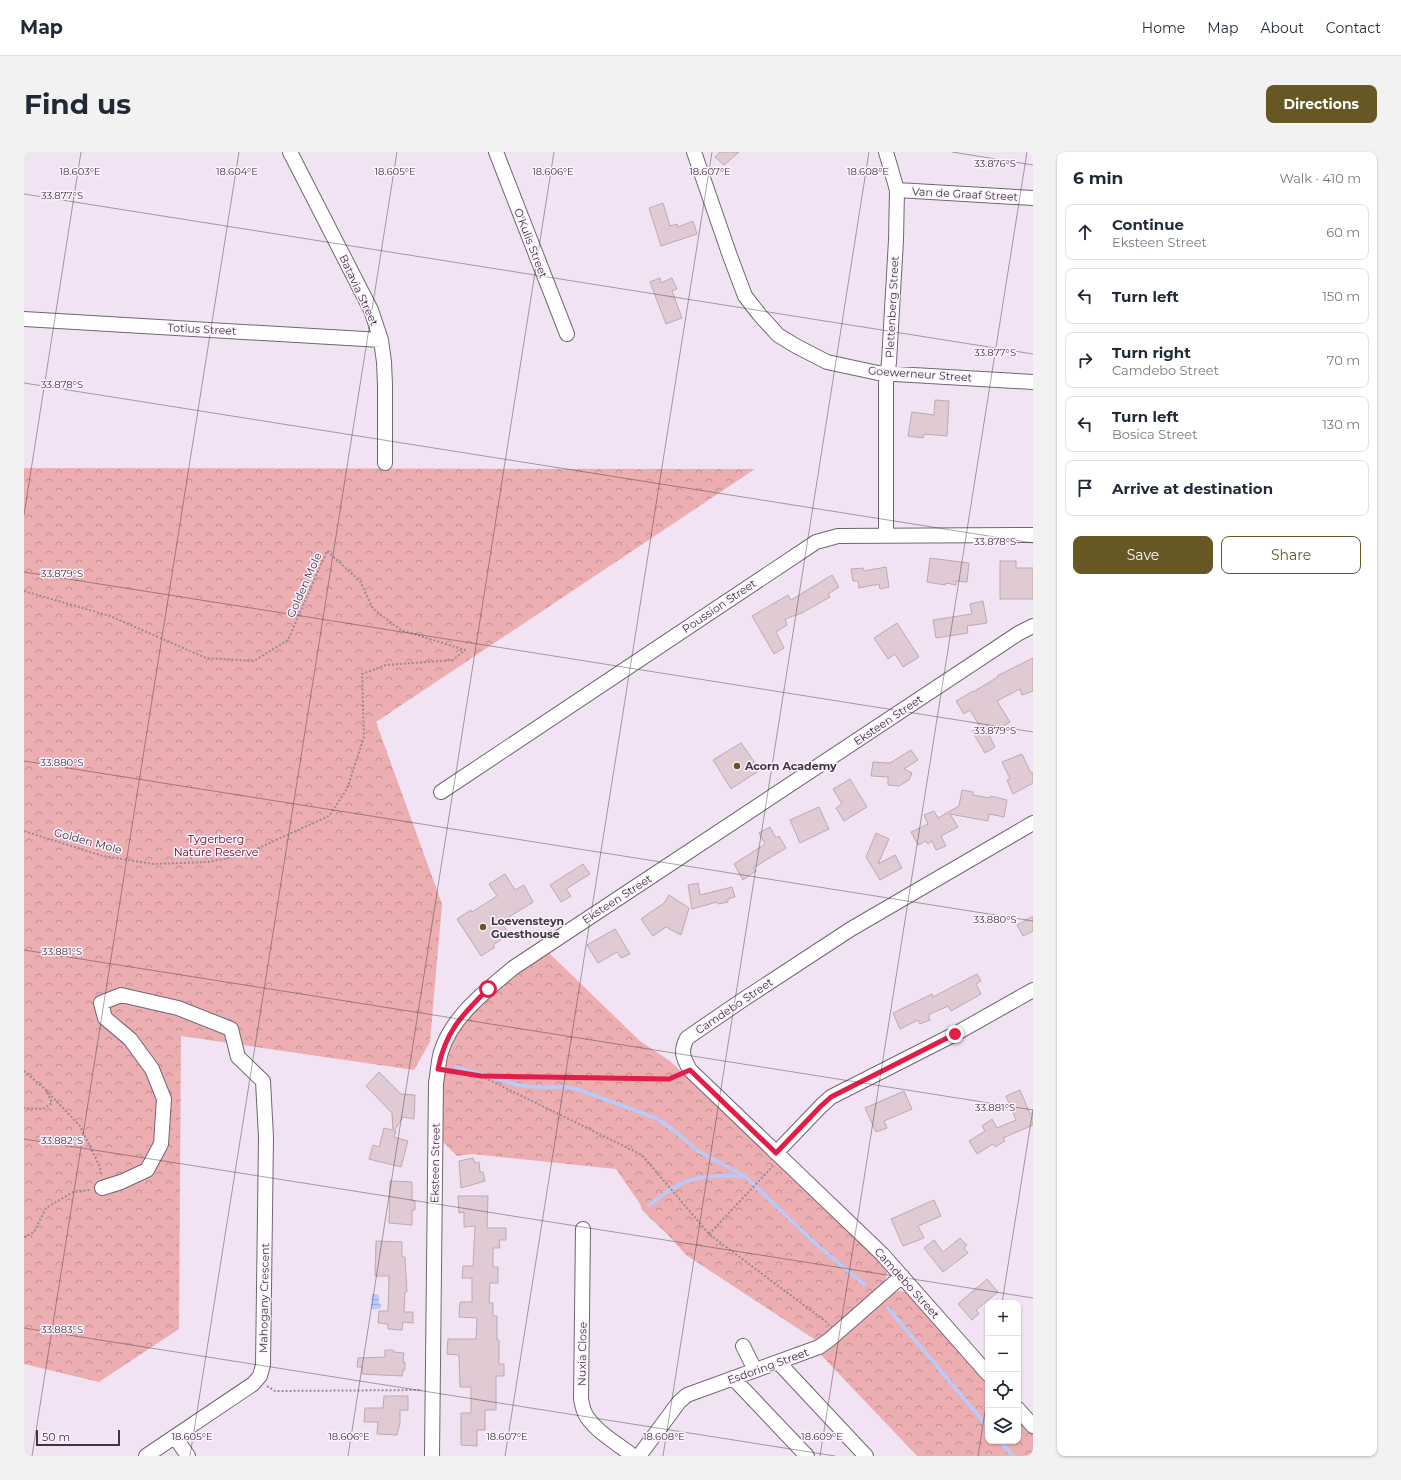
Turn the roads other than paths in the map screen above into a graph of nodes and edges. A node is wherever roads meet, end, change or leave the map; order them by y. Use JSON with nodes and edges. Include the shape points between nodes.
{"nodes":[{"id":1,"x":290,"y":152,"type":"edge"},
{"id":2,"x":496,"y":152,"type":"edge"},
{"id":3,"x":694,"y":152,"type":"edge"},
{"id":4,"x":886,"y":152,"type":"edge"},
{"id":5,"x":897,"y":190,"type":"junction"},
{"id":6,"x":1033,"y":198,"type":"edge"},
{"id":7,"x":24,"y":319,"type":"edge"},
{"id":8,"x":567,"y":334,"type":"dead end"},
{"id":9,"x":380,"y":340,"type":"junction"},
{"id":10,"x":888,"y":374,"type":"junction"},
{"id":11,"x":1033,"y":382,"type":"edge"},
{"id":12,"x":385,"y":463,"type":"dead end"},
{"id":13,"x":886,"y":535,"type":"junction"},
{"id":14,"x":1033,"y":536,"type":"edge"},
{"id":15,"x":1033,"y":626,"type":"edge"},
{"id":16,"x":440,"y":792,"type":"dead end"},
{"id":17,"x":1033,"y":824,"type":"edge"},
{"id":18,"x":1033,"y":990,"type":"edge"},
{"id":19,"x":779,"y":1155,"type":"junction"},
{"id":20,"x":102,"y":1188,"type":"road end"},
{"id":21,"x":583,"y":1228,"type":"dead end"},
{"id":22,"x":902,"y":1276,"type":"junction"},
{"id":23,"x":743,"y":1346,"type":"dead end"},
{"id":24,"x":778,"y":1362,"type":"junction"},
{"id":25,"x":755,"y":1370,"type":"junction"},
{"id":26,"x":986,"y":1372,"type":"edge"},
{"id":27,"x":733,"y":1378,"type":"junction"},
{"id":28,"x":1021,"y":1412,"type":"edge"},
{"id":29,"x":1033,"y":1426,"type":"edge"},
{"id":30,"x":175,"y":1436,"type":"junction"},
{"id":31,"x":146,"y":1456,"type":"edge"},
{"id":32,"x":188,"y":1456,"type":"edge"},
{"id":33,"x":432,"y":1456,"type":"edge"},
{"id":34,"x":633,"y":1456,"type":"edge"},
{"id":35,"x":638,"y":1456,"type":"edge"},
{"id":36,"x":806,"y":1456,"type":"edge"},
{"id":37,"x":866,"y":1456,"type":"edge"}],
"edges":[{"from":1,"to":9,"type":"street","name":"Batavia Street","via":[[368,304]]},
{"from":2,"to":8,"type":"street","name":"O'Kulis Street"},
{"from":3,"to":10,"type":"street","name":"Goewerneur Street","via":[[737,274],[746,296],[759,314],[778,335],[813,356],[850,368]]},
{"from":4,"to":5,"type":"street","name":"Plettenberg Street"},
{"from":5,"to":6,"type":"street","name":"Van de Graaf Street"},
{"from":5,"to":10,"type":"street","name":"Plettenberg Street"},
{"from":7,"to":9,"type":"street","name":"Totius Street"},
{"from":9,"to":12,"type":"street","name":"Batavia Street","via":[[386,385]]},
{"from":10,"to":11,"type":"street","name":"Goewerneur Street"},
{"from":10,"to":13,"type":"street","name":"Plettenberg Street"},
{"from":13,"to":14,"type":"street","name":"Poussion Street"},
{"from":13,"to":16,"type":"street","name":"Poussion Street","via":[[838,536],[816,542]]},
{"from":15,"to":33,"type":"street","name":"Eksteen Street","via":[[513,968],[462,1015],[441,1052],[436,1083]]},
{"from":17,"to":19,"type":"street","name":"Camdebo Street","via":[[852,929],[687,1038],[682,1054],[690,1070]]},
{"from":18,"to":19,"type":"street","via":[[955,1034],[831,1097]]},
{"from":19,"to":22,"type":"street","name":"Camdebo Street"},
{"from":20,"to":30,"type":"street","name":"Mahogany Crescent","via":[[147,1170],[161,1144],[164,1099],[152,1069],[130,1039],[105,1018],[101,1003],[121,995],[178,1008],[230,1028],[238,1057],[263,1081],[266,1137],[264,1359],[262,1372],[249,1387]]},
{"from":21,"to":34,"type":"street","name":"Nuxia Close","via":[[582,1408],[593,1424]]},
{"from":22,"to":24,"type":"street","name":"Esdoring Street","via":[[819,1347]]},
{"from":22,"to":26,"type":"street","name":"Camdebo Street"},
{"from":23,"to":25,"type":"street"},
{"from":24,"to":25,"type":"street","name":"Esdoring Street"},
{"from":24,"to":37,"type":"street"},
{"from":25,"to":27,"type":"street","name":"Esdoring Street"},
{"from":27,"to":35,"type":"street","name":"Esdoring Street","via":[[683,1398]]},
{"from":27,"to":36,"type":"street"},
{"from":28,"to":29,"type":"street"},
{"from":30,"to":31,"type":"street"},
{"from":30,"to":32,"type":"street"}]}
